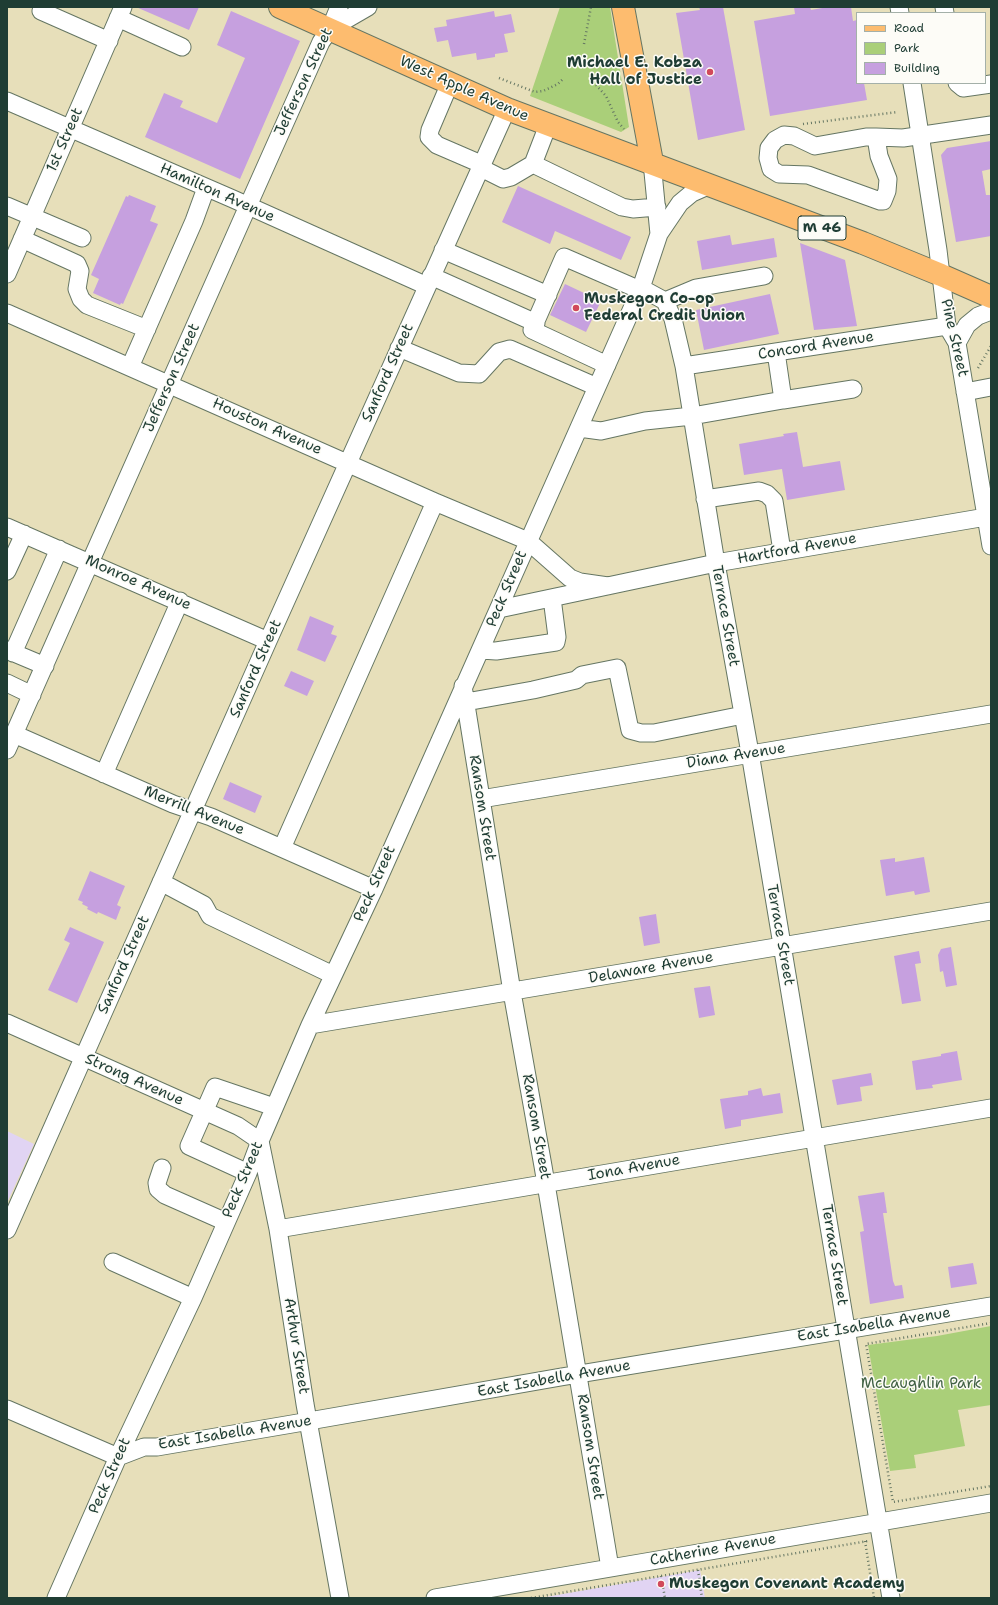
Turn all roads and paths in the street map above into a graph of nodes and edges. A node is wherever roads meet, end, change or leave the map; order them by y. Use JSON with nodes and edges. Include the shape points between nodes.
{"nodes":[{"id":1,"x":280,"y":7,"type":"edge"},
{"id":2,"x":339,"y":7,"type":"edge"},
{"id":3,"x":368,"y":7,"type":"edge"},
{"id":4,"x":591,"y":7,"type":"edge"},
{"id":5,"x":623,"y":7,"type":"edge"},
{"id":6,"x":41,"y":11,"type":"dead end"},
{"id":7,"x":121,"y":13,"type":"edge"},
{"id":8,"x":330,"y":30,"type":"junction"},
{"id":9,"x":108,"y":41,"type":"junction"},
{"id":10,"x":584,"y":44,"type":"dead end"},
{"id":11,"x":182,"y":47,"type":"dead end"},
{"id":12,"x":500,"y":78,"type":"dead end"},
{"id":13,"x":563,"y":79,"type":"dead end"},
{"id":14,"x":450,"y":83,"type":"junction"},
{"id":15,"x":912,"y":84,"type":"edge"},
{"id":16,"x":958,"y":84,"type":"edge"},
{"id":17,"x":991,"y":84,"type":"edge"},
{"id":18,"x":596,"y":85,"type":"dead end"},
{"id":19,"x":7,"y":101,"type":"edge"},
{"id":20,"x":507,"y":109,"type":"junction"},
{"id":21,"x":548,"y":125,"type":"junction"},
{"id":22,"x":991,"y":125,"type":"edge"},
{"id":23,"x":70,"y":129,"type":"junction"},
{"id":24,"x":624,"y":129,"type":"dead end"},
{"id":25,"x":921,"y":136,"type":"junction"},
{"id":26,"x":876,"y":137,"type":"junction"},
{"id":27,"x":652,"y":162,"type":"junction"},
{"id":28,"x":481,"y":164,"type":"junction"},
{"id":29,"x":533,"y":164,"type":"junction"},
{"id":30,"x":710,"y":185,"type":"junction"},
{"id":31,"x":206,"y":188,"type":"junction"},
{"id":32,"x":7,"y":206,"type":"edge"},
{"id":33,"x":248,"y":206,"type":"junction"},
{"id":34,"x":657,"y":207,"type":"junction"},
{"id":35,"x":32,"y":217,"type":"junction"},
{"id":36,"x":659,"y":234,"type":"junction"},
{"id":37,"x":82,"y":238,"type":"dead end"},
{"id":38,"x":22,"y":239,"type":"junction"},
{"id":39,"x":443,"y":250,"type":"junction"},
{"id":40,"x":7,"y":274,"type":"edge"},
{"id":41,"x":941,"y":275,"type":"junction"},
{"id":42,"x":764,"y":276,"type":"dead end"},
{"id":43,"x":429,"y":281,"type":"junction"},
{"id":44,"x":641,"y":289,"type":"junction"},
{"id":45,"x":548,"y":295,"type":"junction"},
{"id":46,"x":991,"y":297,"type":"edge"},
{"id":47,"x":665,"y":301,"type":"junction"},
{"id":48,"x":991,"y":311,"type":"edge"},
{"id":49,"x":7,"y":313,"type":"edge"},
{"id":50,"x":947,"y":326,"type":"junction"},
{"id":51,"x":534,"y":327,"type":"junction"},
{"id":52,"x":147,"y":329,"type":"junction"},
{"id":53,"x":957,"y":343,"type":"junction"},
{"id":54,"x":991,"y":346,"type":"edge"},
{"id":55,"x":399,"y":348,"type":"junction"},
{"id":56,"x":776,"y":352,"type":"junction"},
{"id":57,"x":607,"y":365,"type":"junction"},
{"id":58,"x":684,"y":366,"type":"junction"},
{"id":59,"x":130,"y":367,"type":"junction"},
{"id":60,"x":978,"y":368,"type":"dead end"},
{"id":61,"x":169,"y":384,"type":"junction"},
{"id":62,"x":597,"y":387,"type":"junction"},
{"id":63,"x":991,"y":387,"type":"edge"},
{"id":64,"x":854,"y":389,"type":"dead end"},
{"id":65,"x":965,"y":392,"type":"junction"},
{"id":66,"x":783,"y":400,"type":"junction"},
{"id":67,"x":692,"y":416,"type":"junction"},
{"id":68,"x":578,"y":428,"type":"junction"},
{"id":69,"x":348,"y":463,"type":"junction"},
{"id":70,"x":705,"y":498,"type":"junction"},
{"id":71,"x":435,"y":502,"type":"junction"},
{"id":72,"x":986,"y":517,"type":"junction"},
{"id":73,"x":7,"y":527,"type":"edge"},
{"id":74,"x":24,"y":534,"type":"junction"},
{"id":75,"x":528,"y":541,"type":"junction"},
{"id":76,"x":991,"y":546,"type":"edge"},
{"id":77,"x":60,"y":549,"type":"junction"},
{"id":78,"x":782,"y":551,"type":"junction"},
{"id":79,"x":90,"y":562,"type":"junction"},
{"id":80,"x":716,"y":563,"type":"junction"},
{"id":81,"x":7,"y":570,"type":"edge"},
{"id":82,"x":608,"y":586,"type":"junction"},
{"id":83,"x":552,"y":598,"type":"junction"},
{"id":84,"x":180,"y":601,"type":"junction"},
{"id":85,"x":499,"y":609,"type":"junction"},
{"id":86,"x":268,"y":641,"type":"junction"},
{"id":87,"x":481,"y":650,"type":"junction"},
{"id":88,"x":10,"y":651,"type":"edge"},
{"id":89,"x":45,"y":666,"type":"junction"},
{"id":90,"x":7,"y":683,"type":"edge"},
{"id":91,"x":464,"y":694,"type":"junction"},
{"id":92,"x":32,"y":695,"type":"junction"},
{"id":93,"x":991,"y":714,"type":"edge"},
{"id":94,"x":743,"y":715,"type":"junction"},
{"id":95,"x":14,"y":734,"type":"junction"},
{"id":96,"x":7,"y":750,"type":"edge"},
{"id":97,"x":750,"y":753,"type":"junction"},
{"id":98,"x":104,"y":774,"type":"junction"},
{"id":99,"x":481,"y":799,"type":"junction"},
{"id":100,"x":192,"y":812,"type":"junction"},
{"id":101,"x":282,"y":848,"type":"junction"},
{"id":102,"x":161,"y":882,"type":"junction"},
{"id":103,"x":374,"y":889,"type":"junction"},
{"id":104,"x":991,"y":911,"type":"edge"},
{"id":105,"x":782,"y":946,"type":"junction"},
{"id":106,"x":333,"y":975,"type":"junction"},
{"id":107,"x":512,"y":992,"type":"junction"},
{"id":108,"x":7,"y":1023,"type":"edge"},
{"id":109,"x":310,"y":1025,"type":"junction"},
{"id":110,"x":84,"y":1058,"type":"junction"},
{"id":111,"x":274,"y":1107,"type":"junction"},
{"id":112,"x":991,"y":1108,"type":"edge"},
{"id":113,"x":205,"y":1112,"type":"junction"},
{"id":114,"x":814,"y":1138,"type":"junction"},
{"id":115,"x":260,"y":1141,"type":"junction"},
{"id":116,"x":162,"y":1168,"type":"dead end"},
{"id":117,"x":248,"y":1172,"type":"junction"},
{"id":118,"x":546,"y":1183,"type":"junction"},
{"id":119,"x":226,"y":1222,"type":"junction"},
{"id":120,"x":278,"y":1229,"type":"junction"},
{"id":121,"x":7,"y":1230,"type":"edge"},
{"id":122,"x":113,"y":1262,"type":"dead end"},
{"id":123,"x":193,"y":1298,"type":"junction"},
{"id":124,"x":991,"y":1306,"type":"edge"},
{"id":125,"x":991,"y":1323,"type":"edge"},
{"id":126,"x":846,"y":1330,"type":"junction"},
{"id":127,"x":578,"y":1374,"type":"junction"},
{"id":128,"x":7,"y":1409,"type":"edge"},
{"id":129,"x":308,"y":1421,"type":"junction"},
{"id":130,"x":118,"y":1457,"type":"junction"},
{"id":131,"x":991,"y":1486,"type":"edge"},
{"id":132,"x":991,"y":1503,"type":"edge"},
{"id":133,"x":878,"y":1522,"type":"junction"},
{"id":134,"x":862,"y":1525,"type":"junction"},
{"id":135,"x":873,"y":1540,"type":"junction"},
{"id":136,"x":610,"y":1568,"type":"junction"},
{"id":137,"x":698,"y":1570,"type":"junction"},
{"id":138,"x":661,"y":1576,"type":"junction"},
{"id":139,"x":56,"y":1598,"type":"edge"},
{"id":140,"x":340,"y":1598,"type":"edge"},
{"id":141,"x":435,"y":1598,"type":"edge"},
{"id":142,"x":532,"y":1598,"type":"edge"},
{"id":143,"x":665,"y":1598,"type":"edge"},
{"id":144,"x":702,"y":1598,"type":"edge"},
{"id":145,"x":874,"y":1598,"type":"edge"},
{"id":146,"x":891,"y":1598,"type":"edge"}],
"edges":[{"from":1,"to":8,"type":"main road","name":"West Apple Avenue","number":"M 46"},
{"from":2,"to":8,"type":"street","name":"Jefferson Street"},
{"from":3,"to":8,"type":"street"},
{"from":4,"to":10,"type":"path"},
{"from":5,"to":27,"type":"main road"},
{"from":6,"to":9,"type":"street"},
{"from":7,"to":9,"type":"street","name":"1st Street"},
{"from":7,"to":11,"type":"street"},
{"from":8,"to":14,"type":"main road","name":"West Apple Avenue","number":"M 46"},
{"from":8,"to":33,"type":"street","name":"Jefferson Street","via":[[321,42]]},
{"from":9,"to":23,"type":"street","name":"1st Street"},
{"from":12,"to":13,"type":"path","via":[[535,92],[543,91]]},
{"from":14,"to":20,"type":"main road","name":"West Apple Avenue","number":"M 46"},
{"from":14,"to":28,"type":"street","via":[[429,138],[437,145]]},
{"from":15,"to":25,"type":"street","name":"Pine Street"},
{"from":16,"to":17,"type":"street","via":[[963,88]]},
{"from":18,"to":24,"type":"path","via":[[606,96]]},
{"from":19,"to":23,"type":"street","name":"Hamilton Avenue"},
{"from":20,"to":21,"type":"main road","name":"West Apple Avenue","number":"M 46"},
{"from":20,"to":28,"type":"street","name":"Sanford Street"},
{"from":21,"to":27,"type":"main road","name":"West Apple Avenue","number":"M 46"},
{"from":21,"to":29,"type":"street"},
{"from":22,"to":25,"type":"street"},
{"from":23,"to":31,"type":"street","name":"Hamilton Avenue"},
{"from":23,"to":35,"type":"street","name":"1st Street"},
{"from":25,"to":26,"type":"street"},
{"from":25,"to":41,"type":"street","name":"Pine Street"},
{"from":26,"to":26,"type":"street","via":[[815,146],[794,136],[784,135],[774,140],[769,148],[768,158],[771,169],[779,174],[808,175],[882,201],[887,191],[888,179],[879,156]]},
{"from":27,"to":30,"type":"main road","number":"M 46"},
{"from":27,"to":34,"type":"street","name":"Peck Street"},
{"from":28,"to":29,"type":"street","via":[[487,171],[503,178],[511,177]]},
{"from":28,"to":39,"type":"street","name":"Sanford Street"},
{"from":29,"to":34,"type":"street","via":[[622,207]]},
{"from":30,"to":36,"type":"street","via":[[692,193],[680,203]]},
{"from":30,"to":41,"type":"main road","number":"M 46"},
{"from":31,"to":33,"type":"street","name":"Hamilton Avenue"},
{"from":31,"to":52,"type":"street"},
{"from":32,"to":35,"type":"street"},
{"from":33,"to":43,"type":"street","name":"Hamilton Avenue"},
{"from":33,"to":61,"type":"street","name":"Jefferson Street"},
{"from":34,"to":36,"type":"street","name":"Peck Street"},
{"from":35,"to":37,"type":"street"},
{"from":35,"to":38,"type":"street","name":"1st Street"},
{"from":36,"to":44,"type":"street","name":"Peck Street"},
{"from":38,"to":40,"type":"street","name":"1st Street"},
{"from":38,"to":52,"type":"street","via":[[77,264],[80,271],[77,289],[87,305]]},
{"from":39,"to":43,"type":"street","name":"Sanford Street"},
{"from":39,"to":45,"type":"street"},
{"from":41,"to":46,"type":"main road","number":"M 46"},
{"from":41,"to":50,"type":"street","name":"Pine Street"},
{"from":42,"to":47,"type":"street","via":[[696,288]]},
{"from":43,"to":51,"type":"street","name":"Hamilton Avenue"},
{"from":43,"to":55,"type":"street","name":"Sanford Street"},
{"from":44,"to":45,"type":"street","via":[[564,257]]},
{"from":44,"to":47,"type":"street"},
{"from":44,"to":57,"type":"street","name":"Peck Street"},
{"from":45,"to":51,"type":"street"},
{"from":47,"to":58,"type":"street","name":"Terrace Street","via":[[673,319]]},
{"from":48,"to":53,"type":"street","via":[[978,316],[967,326]]},
{"from":49,"to":59,"type":"street","name":"Houston Avenue"},
{"from":50,"to":53,"type":"street","name":"Pine Street"},
{"from":50,"to":56,"type":"street","name":"Concord Avenue"},
{"from":51,"to":57,"type":"street","name":"Hamilton Avenue"},
{"from":52,"to":59,"type":"street"},
{"from":53,"to":65,"type":"street","name":"Pine Street"},
{"from":54,"to":60,"type":"path"},
{"from":55,"to":62,"type":"street","via":[[459,373],[479,374],[499,352],[510,349]]},
{"from":55,"to":69,"type":"street","name":"Sanford Street"},
{"from":56,"to":58,"type":"street","name":"Concord Avenue"},
{"from":56,"to":66,"type":"street"},
{"from":57,"to":62,"type":"street","name":"Peck Street"},
{"from":58,"to":67,"type":"street","name":"Terrace Street"},
{"from":59,"to":61,"type":"street","name":"Houston Avenue"},
{"from":61,"to":69,"type":"street","name":"Houston Avenue"},
{"from":61,"to":79,"type":"street","name":"Jefferson Street"},
{"from":62,"to":68,"type":"street","name":"Peck Street"},
{"from":63,"to":65,"type":"street"},
{"from":64,"to":66,"type":"street"},
{"from":65,"to":72,"type":"street","name":"Pine Street"},
{"from":66,"to":67,"type":"street"},
{"from":67,"to":68,"type":"street","via":[[646,421],[601,431]]},
{"from":67,"to":70,"type":"street","name":"Terrace Street"},
{"from":68,"to":75,"type":"street","name":"Peck Street"},
{"from":69,"to":71,"type":"street","name":"Houston Avenue"},
{"from":69,"to":86,"type":"street","name":"Sanford Street"},
{"from":70,"to":78,"type":"street","via":[[759,491],[767,494],[774,502]]},
{"from":70,"to":80,"type":"street","name":"Terrace Street"},
{"from":71,"to":75,"type":"street","name":"Houston Avenue"},
{"from":71,"to":101,"type":"street"},
{"from":72,"to":76,"type":"street","name":"Pine Street"},
{"from":72,"to":78,"type":"street","name":"Hartford Avenue"},
{"from":73,"to":74,"type":"street","name":"Monroe Avenue"},
{"from":74,"to":77,"type":"street","name":"Monroe Avenue"},
{"from":74,"to":81,"type":"street"},
{"from":75,"to":82,"type":"street","name":"Hartford Avenue","via":[[570,578]]},
{"from":75,"to":85,"type":"street","name":"Peck Street"},
{"from":77,"to":79,"type":"street","name":"Monroe Avenue"},
{"from":77,"to":88,"type":"street"},
{"from":78,"to":80,"type":"street","name":"Hartford Avenue"},
{"from":79,"to":84,"type":"street","name":"Monroe Avenue"},
{"from":79,"to":89,"type":"street","name":"Jefferson Street"},
{"from":80,"to":82,"type":"street","name":"Hartford Avenue"},
{"from":80,"to":94,"type":"street","name":"Terrace Street"},
{"from":82,"to":83,"type":"street","name":"Hartford Avenue"},
{"from":83,"to":85,"type":"street","name":"Hartford Avenue"},
{"from":83,"to":87,"type":"street","via":[[556,642],[496,651]]},
{"from":84,"to":86,"type":"street","name":"Monroe Avenue"},
{"from":84,"to":98,"type":"street"},
{"from":85,"to":87,"type":"street","name":"Peck Street"},
{"from":86,"to":100,"type":"street","name":"Sanford Street"},
{"from":87,"to":91,"type":"street","name":"Peck Street"},
{"from":88,"to":89,"type":"street"},
{"from":89,"to":92,"type":"street","name":"Jefferson Street"},
{"from":90,"to":92,"type":"street"},
{"from":91,"to":94,"type":"street","via":[[540,688],[576,680],[582,675],[617,668],[630,730],[641,733],[654,732]]},
{"from":91,"to":99,"type":"street","name":"Ransom Street"},
{"from":91,"to":103,"type":"street","name":"Peck Street"},
{"from":92,"to":95,"type":"street","name":"Jefferson Street"},
{"from":93,"to":97,"type":"street","name":"Diana Avenue"},
{"from":94,"to":97,"type":"street","name":"Terrace Street"},
{"from":95,"to":96,"type":"street","name":"Jefferson Street"},
{"from":95,"to":98,"type":"street","name":"Merrill Avenue"},
{"from":97,"to":99,"type":"street","name":"Diana Avenue"},
{"from":97,"to":105,"type":"street","name":"Terrace Street"},
{"from":98,"to":100,"type":"street","name":"Merrill Avenue"},
{"from":99,"to":107,"type":"street","name":"Ransom Street"},
{"from":100,"to":101,"type":"street","name":"Merrill Avenue","via":[[211,817]]},
{"from":100,"to":102,"type":"street","name":"Sanford Street"},
{"from":101,"to":103,"type":"street","name":"Merrill Avenue"},
{"from":102,"to":106,"type":"street","via":[[204,904],[210,916]]},
{"from":102,"to":110,"type":"street","name":"Sanford Street"},
{"from":103,"to":106,"type":"street","name":"Peck Street"},
{"from":104,"to":105,"type":"street","name":"Delaware Avenue"},
{"from":105,"to":107,"type":"street","name":"Delaware Avenue"},
{"from":105,"to":114,"type":"street","name":"Terrace Street"},
{"from":106,"to":109,"type":"street","name":"Peck Street"},
{"from":107,"to":109,"type":"street","name":"Delaware Avenue"},
{"from":107,"to":118,"type":"street","name":"Ransom Street"},
{"from":108,"to":110,"type":"street","name":"Strong Avenue"},
{"from":109,"to":111,"type":"street","name":"Peck Street"},
{"from":110,"to":113,"type":"street","name":"Strong Avenue"},
{"from":110,"to":121,"type":"street","name":"Sanford Street"},
{"from":111,"to":113,"type":"street","via":[[215,1087]]},
{"from":111,"to":115,"type":"street","name":"Peck Street"},
{"from":112,"to":114,"type":"street","name":"Iona Avenue"},
{"from":113,"to":115,"type":"street","name":"Strong Avenue","via":[[238,1126]]},
{"from":113,"to":117,"type":"street","via":[[189,1146]]},
{"from":114,"to":118,"type":"street","name":"Iona Avenue"},
{"from":114,"to":126,"type":"street","name":"Terrace Street"},
{"from":115,"to":117,"type":"street","name":"Peck Street"},
{"from":115,"to":120,"type":"street","name":"Arthur Street"},
{"from":116,"to":119,"type":"street","via":[[157,1182],[158,1189],[165,1196]]},
{"from":117,"to":119,"type":"street","name":"Peck Street"},
{"from":118,"to":120,"type":"street","name":"Iona Avenue"},
{"from":118,"to":127,"type":"street","name":"Ransom Street"},
{"from":119,"to":123,"type":"street","name":"Peck Street"},
{"from":120,"to":129,"type":"street","name":"Arthur Street"},
{"from":122,"to":123,"type":"street"},
{"from":123,"to":130,"type":"street","name":"Peck Street"},
{"from":124,"to":126,"type":"street","name":"East Isabella Avenue"},
{"from":125,"to":131,"type":"path","via":[[866,1344],[893,1502]]},
{"from":126,"to":127,"type":"street","name":"East Isabella Avenue"},
{"from":126,"to":133,"type":"street","name":"Terrace Street"},
{"from":127,"to":129,"type":"street","name":"East Isabella Avenue"},
{"from":127,"to":136,"type":"street","name":"Ransom Street"},
{"from":128,"to":130,"type":"street"},
{"from":129,"to":130,"type":"street","name":"East Isabella Avenue","via":[[157,1447],[144,1447]]},
{"from":129,"to":140,"type":"street","name":"Arthur Street"},
{"from":130,"to":139,"type":"street","name":"Peck Street"},
{"from":132,"to":133,"type":"street","name":"Catherine Avenue"},
{"from":133,"to":134,"type":"street","name":"Catherine Avenue"},
{"from":133,"to":135,"type":"street","name":"Terrace Street"},
{"from":134,"to":135,"type":"path"},
{"from":134,"to":136,"type":"street","name":"Catherine Avenue"},
{"from":135,"to":137,"type":"path"},
{"from":135,"to":145,"type":"path"},
{"from":135,"to":146,"type":"street","name":"Terrace Street"},
{"from":136,"to":141,"type":"street","name":"Catherine Avenue"},
{"from":137,"to":138,"type":"path"},
{"from":137,"to":144,"type":"path"},
{"from":138,"to":142,"type":"path"},
{"from":138,"to":143,"type":"path"}]}
